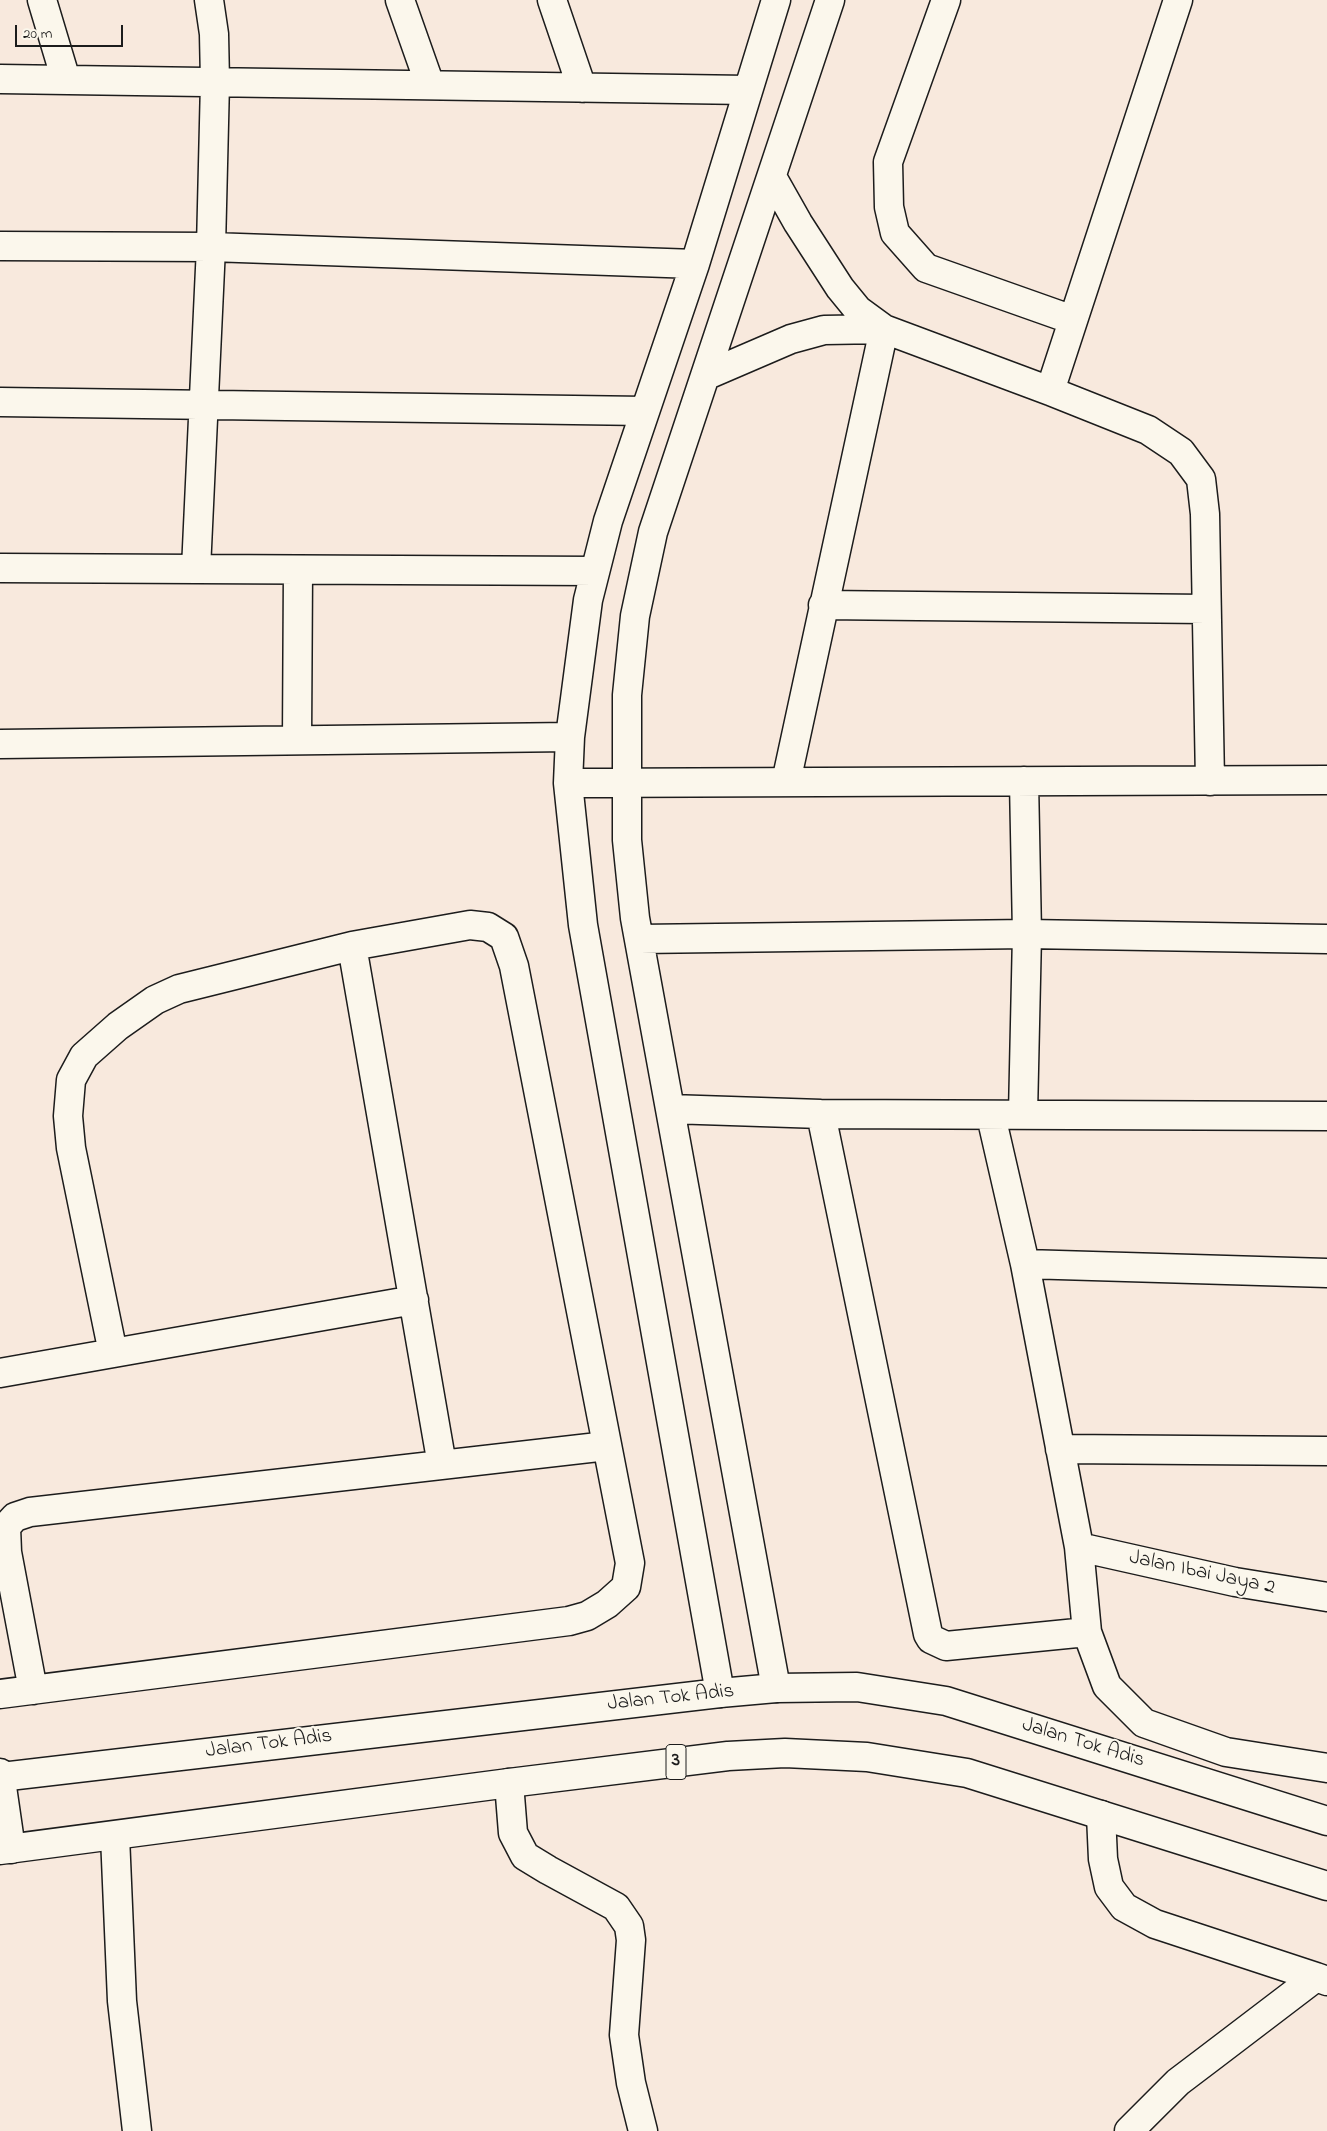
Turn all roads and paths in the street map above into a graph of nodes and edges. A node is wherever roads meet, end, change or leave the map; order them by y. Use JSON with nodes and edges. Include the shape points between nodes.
{"nodes":[{"id":1,"x":42,"y":0,"type":"edge"},
{"id":2,"x":209,"y":0,"type":"edge"},
{"id":3,"x":400,"y":0,"type":"edge"},
{"id":4,"x":552,"y":0,"type":"edge"},
{"id":5,"x":776,"y":0,"type":"edge"},
{"id":6,"x":830,"y":0,"type":"edge"},
{"id":7,"x":946,"y":0,"type":"edge"},
{"id":8,"x":1178,"y":0,"type":"edge"},
{"id":9,"x":0,"y":79,"type":"edge"},
{"id":10,"x":66,"y":80,"type":"junction"},
{"id":11,"x":216,"y":82,"type":"junction"},
{"id":12,"x":430,"y":85,"type":"junction"},
{"id":13,"x":582,"y":88,"type":"junction"},
{"id":14,"x":748,"y":90,"type":"junction"},
{"id":15,"x":772,"y":177,"type":"junction"},
{"id":16,"x":0,"y":246,"type":"edge"},
{"id":17,"x":211,"y":247,"type":"junction"},
{"id":18,"x":695,"y":264,"type":"junction"},
{"id":19,"x":1073,"y":320,"type":"junction"},
{"id":20,"x":884,"y":329,"type":"junction"},
{"id":21,"x":705,"y":376,"type":"junction"},
{"id":22,"x":1050,"y":391,"type":"junction"},
{"id":23,"x":0,"y":402,"type":"edge"},
{"id":24,"x":204,"y":405,"type":"junction"},
{"id":25,"x":645,"y":411,"type":"junction"},
{"id":26,"x":0,"y":568,"type":"edge"},
{"id":27,"x":196,"y":569,"type":"junction"},
{"id":28,"x":298,"y":570,"type":"junction"},
{"id":29,"x":595,"y":571,"type":"junction"},
{"id":30,"x":823,"y":605,"type":"junction"},
{"id":31,"x":1206,"y":609,"type":"junction"},
{"id":32,"x":570,"y":737,"type":"junction"},
{"id":33,"x":297,"y":740,"type":"junction"},
{"id":34,"x":0,"y":744,"type":"edge"},
{"id":35,"x":1327,"y":780,"type":"edge"},
{"id":36,"x":1024,"y":781,"type":"junction"},
{"id":37,"x":1210,"y":781,"type":"junction"},
{"id":38,"x":568,"y":782,"type":"junction"},
{"id":39,"x":627,"y":782,"type":"junction"},
{"id":40,"x":786,"y":782,"type":"junction"},
{"id":41,"x":1027,"y":934,"type":"junction"},
{"id":42,"x":640,"y":939,"type":"junction"},
{"id":43,"x":1327,"y":940,"type":"edge"},
{"id":44,"x":352,"y":946,"type":"junction"},
{"id":45,"x":670,"y":1109,"type":"junction"},
{"id":46,"x":821,"y":1114,"type":"junction"},
{"id":47,"x":1024,"y":1114,"type":"junction"},
{"id":48,"x":990,"y":1116,"type":"junction"},
{"id":49,"x":1327,"y":1116,"type":"edge"},
{"id":50,"x":1025,"y":1264,"type":"junction"},
{"id":51,"x":1327,"y":1272,"type":"edge"},
{"id":52,"x":414,"y":1300,"type":"junction"},
{"id":53,"x":113,"y":1353,"type":"junction"},
{"id":54,"x":0,"y":1373,"type":"edge"},
{"id":55,"x":607,"y":1446,"type":"junction"},
{"id":56,"x":1060,"y":1449,"type":"junction"},
{"id":57,"x":1327,"y":1451,"type":"edge"},
{"id":58,"x":442,"y":1466,"type":"junction"},
{"id":59,"x":1079,"y":1547,"type":"junction"},
{"id":60,"x":1327,"y":1597,"type":"edge"},
{"id":61,"x":1087,"y":1632,"type":"junction"},
{"id":62,"x":776,"y":1688,"type":"junction"},
{"id":63,"x":33,"y":1690,"type":"junction"},
{"id":64,"x":720,"y":1693,"type":"junction"},
{"id":65,"x":0,"y":1694,"type":"edge"},
{"id":66,"x":1327,"y":1768,"type":"edge"},
{"id":67,"x":0,"y":1776,"type":"edge"},
{"id":68,"x":509,"y":1783,"type":"junction"},
{"id":69,"x":1101,"y":1815,"type":"junction"},
{"id":70,"x":1327,"y":1821,"type":"edge"},
{"id":71,"x":116,"y":1836,"type":"junction"},
{"id":72,"x":5,"y":1850,"type":"edge"},
{"id":73,"x":1327,"y":1886,"type":"edge"},
{"id":74,"x":1322,"y":1979,"type":"edge"},
{"id":75,"x":137,"y":2131,"type":"edge"},
{"id":76,"x":643,"y":2131,"type":"edge"},
{"id":77,"x":1129,"y":2131,"type":"edge"}],
"edges":[{"from":1,"to":10,"type":"street"},
{"from":2,"to":11,"type":"street"},
{"from":3,"to":12,"type":"street"},
{"from":4,"to":13,"type":"street"},
{"from":5,"to":14,"type":"street"},
{"from":6,"to":15,"type":"street"},
{"from":7,"to":19,"type":"street","via":[[888,162],[889,207],[895,233],[926,268]]},
{"from":8,"to":19,"type":"street"},
{"from":9,"to":10,"type":"street"},
{"from":10,"to":11,"type":"street"},
{"from":11,"to":12,"type":"street"},
{"from":11,"to":17,"type":"street"},
{"from":12,"to":13,"type":"street"},
{"from":13,"to":14,"type":"street"},
{"from":14,"to":18,"type":"street"},
{"from":15,"to":20,"type":"street","via":[[840,288],[858,310]]},
{"from":15,"to":21,"type":"street"},
{"from":16,"to":17,"type":"street"},
{"from":17,"to":18,"type":"street"},
{"from":17,"to":24,"type":"street"},
{"from":18,"to":25,"type":"street"},
{"from":19,"to":22,"type":"street"},
{"from":20,"to":21,"type":"street","via":[[824,330],[791,339]]},
{"from":20,"to":22,"type":"street"},
{"from":20,"to":30,"type":"street"},
{"from":21,"to":39,"type":"street","via":[[654,532],[635,616],[627,695]]},
{"from":22,"to":31,"type":"street","via":[[1148,430],[1181,452],[1201,479],[1206,514]]},
{"from":23,"to":24,"type":"street"},
{"from":24,"to":25,"type":"street"},
{"from":24,"to":27,"type":"street"},
{"from":25,"to":29,"type":"street","via":[[608,521]]},
{"from":26,"to":27,"type":"street"},
{"from":27,"to":28,"type":"street"},
{"from":28,"to":29,"type":"street"},
{"from":28,"to":33,"type":"street"},
{"from":29,"to":32,"type":"street","via":[[588,600]]},
{"from":30,"to":31,"type":"street"},
{"from":30,"to":40,"type":"street"},
{"from":31,"to":37,"type":"street"},
{"from":32,"to":33,"type":"street"},
{"from":32,"to":38,"type":"street"},
{"from":33,"to":34,"type":"street"},
{"from":35,"to":37,"type":"street"},
{"from":36,"to":37,"type":"street"},
{"from":36,"to":40,"type":"street"},
{"from":36,"to":41,"type":"street"},
{"from":38,"to":39,"type":"street"},
{"from":38,"to":64,"type":"street","via":[[583,925]]},
{"from":39,"to":40,"type":"street"},
{"from":39,"to":42,"type":"street","via":[[627,840]]},
{"from":41,"to":42,"type":"street"},
{"from":41,"to":43,"type":"street"},
{"from":41,"to":47,"type":"street"},
{"from":42,"to":45,"type":"street"},
{"from":44,"to":52,"type":"street"},
{"from":44,"to":53,"type":"street","via":[[171,993],[155,1000],[118,1026],[84,1056],[71,1080],[68,1116],[71,1148]]},
{"from":44,"to":55,"type":"street","via":[[470,924],[488,927],[504,937],[514,966]]},
{"from":45,"to":46,"type":"street"},
{"from":45,"to":62,"type":"street"},
{"from":46,"to":48,"type":"street"},
{"from":46,"to":61,"type":"street","via":[[928,1634],[946,1646]]},
{"from":47,"to":48,"type":"street"},
{"from":47,"to":49,"type":"street"},
{"from":48,"to":50,"type":"street"},
{"from":50,"to":51,"type":"street"},
{"from":50,"to":56,"type":"street"},
{"from":52,"to":53,"type":"street"},
{"from":52,"to":58,"type":"street"},
{"from":53,"to":54,"type":"street"},
{"from":55,"to":58,"type":"street"},
{"from":55,"to":63,"type":"street","via":[[630,1563],[626,1587],[587,1616],[569,1621]]},
{"from":56,"to":57,"type":"street"},
{"from":56,"to":59,"type":"street"},
{"from":58,"to":63,"type":"street","via":[[30,1512],[15,1517],[6,1527],[8,1552]]},
{"from":59,"to":60,"type":"street","name":"Jalan Ibai Jaya 2","via":[[1235,1582]]},
{"from":59,"to":61,"type":"street"},
{"from":61,"to":66,"type":"street","via":[[1107,1686],[1144,1723],[1226,1752]]},
{"from":62,"to":64,"type":"street","name":"Jalan Tok Adis"},
{"from":62,"to":70,"type":"street","name":"Jalan Tok Adis","via":[[858,1687],[946,1701]]},
{"from":63,"to":65,"type":"street"},
{"from":64,"to":67,"type":"street","name":"Jalan Tok Adis"},
{"from":67,"to":72,"type":"street"},
{"from":68,"to":69,"type":"street","number":"3","via":[[728,1756],[867,1757],[966,1773]]},
{"from":68,"to":71,"type":"street","number":"3"},
{"from":68,"to":76,"type":"street","via":[[513,1833],[525,1856],[611,1904],[629,1926],[631,1940],[624,2035]]},
{"from":69,"to":73,"type":"street","number":"3"},
{"from":69,"to":74,"type":"street","via":[[1103,1859],[1109,1887],[1124,1907],[1155,1924]]},
{"from":71,"to":72,"type":"street","number":"3"},
{"from":71,"to":75,"type":"street","via":[[122,2001]]},
{"from":74,"to":77,"type":"street","via":[[1178,2082]]}]}
